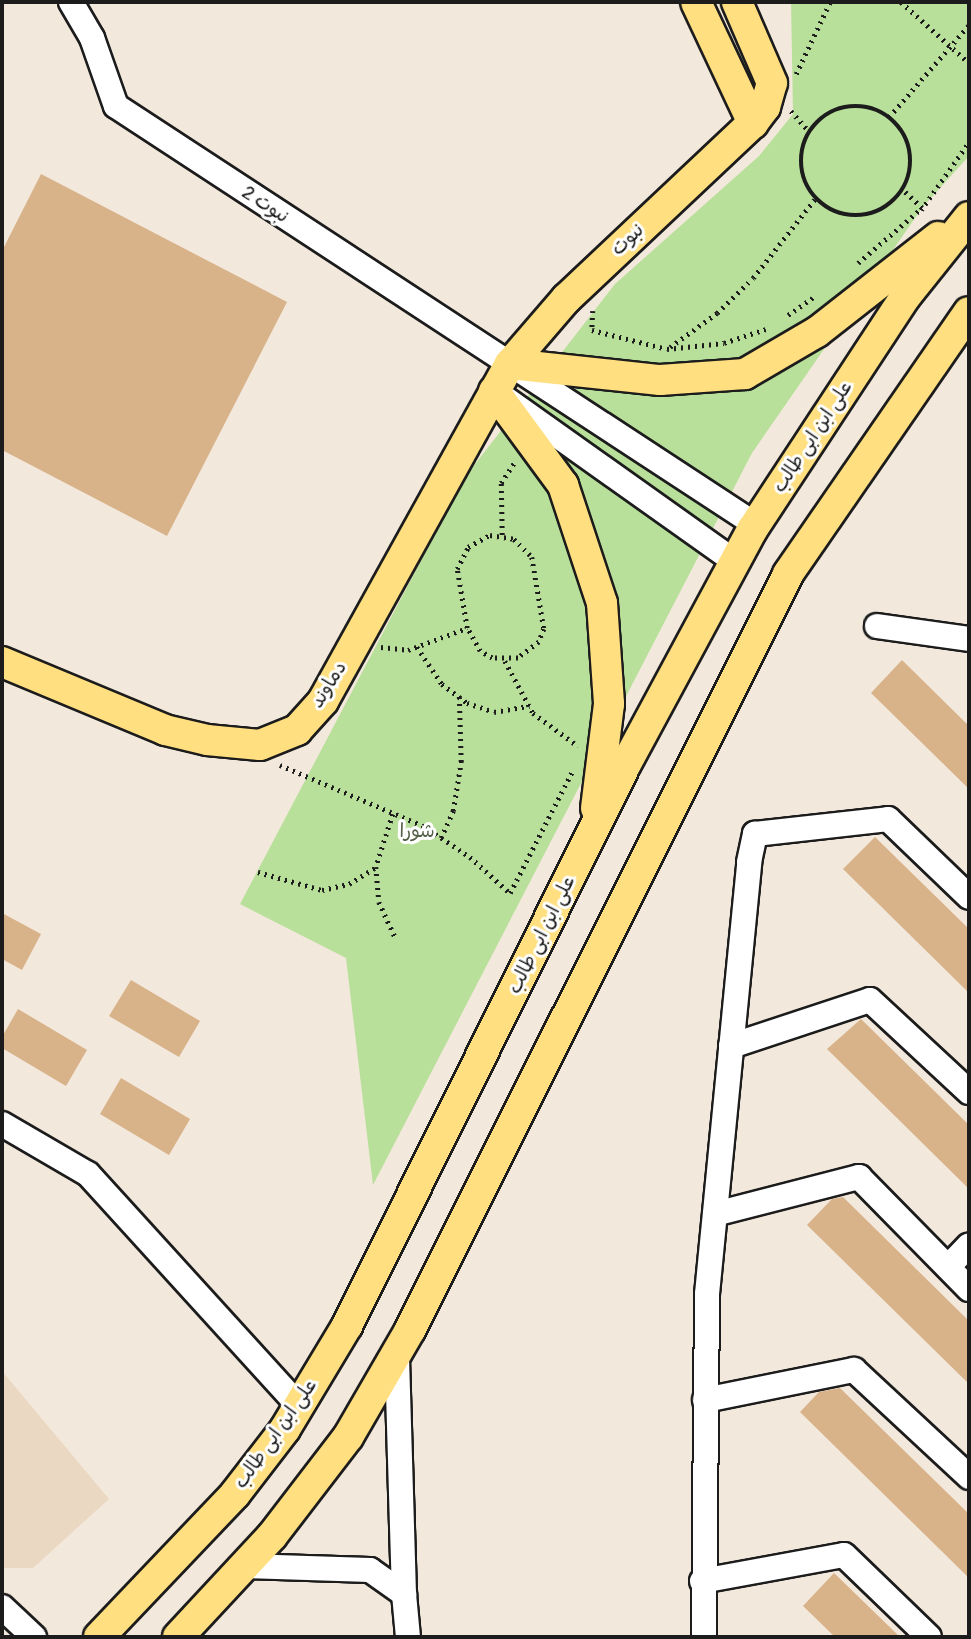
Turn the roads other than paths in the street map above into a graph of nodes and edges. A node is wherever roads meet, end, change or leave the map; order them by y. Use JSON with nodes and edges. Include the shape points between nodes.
{"nodes":[{"id":1,"x":71,"y":2,"type":"edge"},
{"id":2,"x":696,"y":2,"type":"edge"},
{"id":3,"x":737,"y":2,"type":"edge"},
{"id":4,"x":753,"y":123,"type":"junction"},
{"id":5,"x":969,"y":215,"type":"edge"},
{"id":6,"x":969,"y":312,"type":"edge"},
{"id":7,"x":510,"y":364,"type":"junction"},
{"id":8,"x":494,"y":391,"type":"junction"},
{"id":9,"x":756,"y":525,"type":"junction"},
{"id":10,"x":735,"y":562,"type":"junction"},
{"id":11,"x":877,"y":626,"type":"dead end"},
{"id":12,"x":969,"y":639,"type":"edge"},
{"id":13,"x":2,"y":662,"type":"edge"},
{"id":14,"x":593,"y":832,"type":"junction"},
{"id":15,"x":969,"y":897,"type":"edge"},
{"id":16,"x":731,"y":1046,"type":"junction"},
{"id":17,"x":969,"y":1092,"type":"edge"},
{"id":18,"x":2,"y":1124,"type":"edge"},
{"id":19,"x":715,"y":1214,"type":"junction"},
{"id":20,"x":969,"y":1245,"type":"edge"},
{"id":21,"x":948,"y":1267,"type":"junction"},
{"id":22,"x":969,"y":1289,"type":"edge"},
{"id":23,"x":397,"y":1352,"type":"junction"},
{"id":24,"x":705,"y":1400,"type":"junction"},
{"id":25,"x":299,"y":1406,"type":"junction"},
{"id":26,"x":969,"y":1477,"type":"edge"},
{"id":27,"x":245,"y":1566,"type":"junction"},
{"id":28,"x":702,"y":1581,"type":"junction"},
{"id":29,"x":404,"y":1594,"type":"junction"},
{"id":30,"x":2,"y":1607,"type":"edge"},
{"id":31,"x":34,"y":1637,"type":"edge"},
{"id":32,"x":99,"y":1637,"type":"edge"},
{"id":33,"x":178,"y":1637,"type":"edge"},
{"id":34,"x":408,"y":1637,"type":"edge"},
{"id":35,"x":704,"y":1637,"type":"edge"},
{"id":36,"x":929,"y":1637,"type":"edge"}],
"edges":[{"from":1,"to":7,"type":"street","name":"نبوت 2","via":[[92,38],[116,106]]},
{"from":2,"to":4,"type":"main road"},
{"from":3,"to":4,"type":"main road","name":"نبوت","via":[[772,83],[765,107]]},
{"from":4,"to":7,"type":"main road","name":"نبوت","via":[[566,299]]},
{"from":5,"to":7,"type":"main road","via":[[817,332],[745,374],[660,380]]},
{"from":5,"to":9,"type":"main road","name":"علی ابن ابی طالب","via":[[906,296]]},
{"from":6,"to":23,"type":"main road","via":[[788,574]]},
{"from":7,"to":8,"type":"main road","name":"دماوند"},
{"from":7,"to":9,"type":"street","name":"نبوت 2"},
{"from":8,"to":10,"type":"street"},
{"from":8,"to":13,"type":"main road","name":"دماوند","via":[[323,701],[297,730],[279,740],[235,746],[165,730]]},
{"from":8,"to":14,"type":"main road","via":[[563,485],[602,603],[609,704],[593,756]]},
{"from":9,"to":10,"type":"main road","name":"علی ابن ابی طالب"},
{"from":10,"to":14,"type":"main road","name":"علی ابن ابی طالب"},
{"from":11,"to":12,"type":"street"},
{"from":14,"to":25,"type":"main road","name":"علی ابن ابی طالب","via":[[347,1326]]},
{"from":15,"to":16,"type":"street","via":[[888,819],[755,834]]},
{"from":16,"to":17,"type":"street","via":[[870,1000]]},
{"from":16,"to":19,"type":"street"},
{"from":18,"to":25,"type":"street","via":[[88,1174]]},
{"from":19,"to":21,"type":"street","via":[[859,1177]]},
{"from":19,"to":24,"type":"street","via":[[707,1294]]},
{"from":20,"to":21,"type":"street"},
{"from":21,"to":22,"type":"street"},
{"from":23,"to":27,"type":"main road","via":[[348,1437]]},
{"from":23,"to":29,"type":"street"},
{"from":24,"to":26,"type":"street","via":[[854,1370]]},
{"from":24,"to":28,"type":"street"},
{"from":25,"to":32,"type":"main road","name":"علی ابن ابی طالب","via":[[235,1494]]},
{"from":27,"to":29,"type":"street","via":[[370,1570]]},
{"from":27,"to":33,"type":"main road"},
{"from":28,"to":35,"type":"street"},
{"from":28,"to":36,"type":"street","via":[[844,1555]]},
{"from":29,"to":34,"type":"street"},
{"from":30,"to":31,"type":"street"}]}
